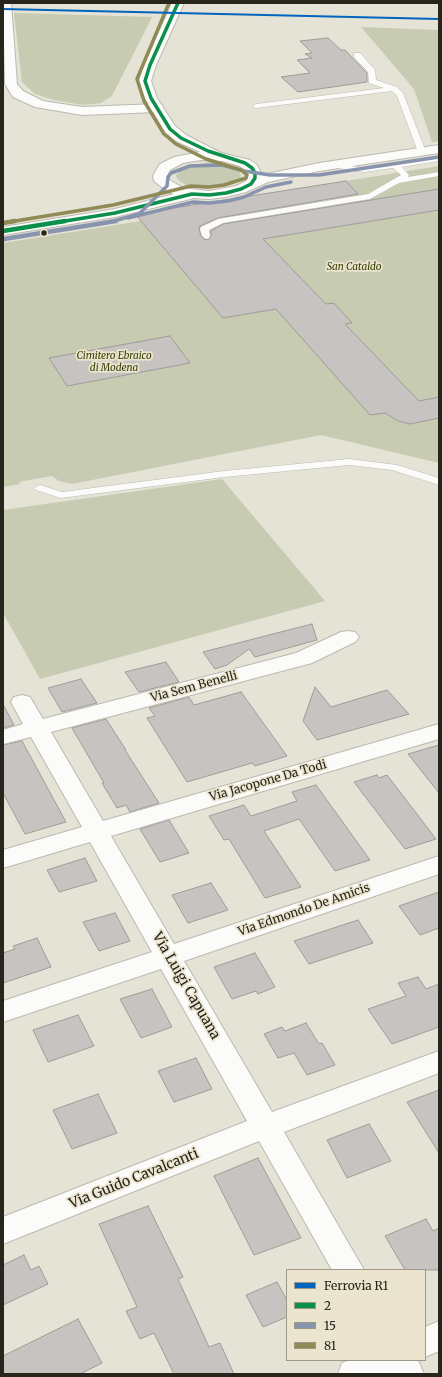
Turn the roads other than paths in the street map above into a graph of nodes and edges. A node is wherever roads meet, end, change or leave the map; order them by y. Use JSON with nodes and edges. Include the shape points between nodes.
{"nodes":[{"id":1,"x":5,"y":3,"type":"edge"},
{"id":2,"x":178,"y":3,"type":"edge"},
{"id":3,"x":357,"y":55,"type":"dead end"},
{"id":4,"x":394,"y":89,"type":"junction"},
{"id":5,"x":256,"y":106,"type":"dead end"},
{"id":6,"x":157,"y":108,"type":"junction"},
{"id":7,"x":170,"y":130,"type":"junction"},
{"id":8,"x":439,"y":149,"type":"edge"},
{"id":9,"x":422,"y":152,"type":"junction"},
{"id":10,"x":223,"y":157,"type":"junction"},
{"id":11,"x":439,"y":159,"type":"edge"},
{"id":12,"x":171,"y":163,"type":"junction"},
{"id":13,"x":245,"y":163,"type":"junction"},
{"id":14,"x":334,"y":165,"type":"junction"},
{"id":15,"x":396,"y":166,"type":"junction"},
{"id":16,"x":319,"y":167,"type":"junction"},
{"id":17,"x":439,"y":174,"type":"edge"},
{"id":18,"x":161,"y":181,"type":"junction"},
{"id":19,"x":399,"y":181,"type":"junction"},
{"id":20,"x":251,"y":184,"type":"junction"},
{"id":21,"x":192,"y":194,"type":"junction"},
{"id":22,"x":136,"y":207,"type":"junction"},
{"id":23,"x":3,"y":230,"type":"edge"},
{"id":24,"x":206,"y":236,"type":"dead end"},
{"id":25,"x":439,"y":482,"type":"edge"},
{"id":26,"x":40,"y":488,"type":"dead end"},
{"id":27,"x":348,"y":637,"type":"dead end"},
{"id":28,"x":22,"y":702,"type":"dead end"},
{"id":29,"x":37,"y":728,"type":"junction"},
{"id":30,"x":439,"y":731,"type":"edge"},
{"id":31,"x":3,"y":737,"type":"edge"},
{"id":32,"x":97,"y":831,"type":"junction"},
{"id":33,"x":3,"y":859,"type":"edge"},
{"id":34,"x":439,"y":865,"type":"edge"},
{"id":35,"x":169,"y":956,"type":"junction"},
{"id":36,"x":3,"y":1012,"type":"edge"},
{"id":37,"x":439,"y":1062,"type":"edge"},
{"id":38,"x":266,"y":1126,"type":"junction"},
{"id":39,"x":3,"y":1231,"type":"edge"},
{"id":40,"x":347,"y":1269,"type":"edge"},
{"id":41,"x":439,"y":1336,"type":"edge"},
{"id":42,"x":426,"y":1342,"type":"edge"},
{"id":43,"x":383,"y":1361,"type":"edge"},
{"id":44,"x":401,"y":1361,"type":"edge"},
{"id":45,"x":354,"y":1374,"type":"edge"},
{"id":46,"x":408,"y":1374,"type":"edge"}],
"edges":[{"from":1,"to":6,"type":"street","via":[[11,84],[18,94],[40,104],[82,111]]},
{"from":2,"to":6,"type":"street","via":[[145,81]]},
{"from":3,"to":4,"type":"lane","via":[[372,72],[372,81]]},
{"from":4,"to":5,"type":"lane"},
{"from":4,"to":9,"type":"lane","via":[[400,94]]},
{"from":6,"to":7,"type":"street"},
{"from":7,"to":10,"type":"street","via":[[186,141]]},
{"from":7,"to":12,"type":"street"},
{"from":8,"to":9,"type":"street"},
{"from":9,"to":14,"type":"street"},
{"from":10,"to":12,"type":"street","via":[[201,156]]},
{"from":10,"to":13,"type":"street"},
{"from":11,"to":15,"type":"lane"},
{"from":12,"to":18,"type":"street","via":[[161,171]]},
{"from":13,"to":16,"type":"street","via":[[286,168]]},
{"from":13,"to":20,"type":"street","via":[[256,173]]},
{"from":14,"to":15,"type":"lane","via":[[364,170]]},
{"from":14,"to":16,"type":"street"},
{"from":15,"to":19,"type":"lane","via":[[405,176]]},
{"from":16,"to":20,"type":"street"},
{"from":17,"to":19,"type":"lane"},
{"from":18,"to":21,"type":"street","via":[[172,189]]},
{"from":18,"to":22,"type":"street"},
{"from":19,"to":24,"type":"lane","via":[[370,196],[220,221],[204,230]]},
{"from":20,"to":21,"type":"street","via":[[226,193]]},
{"from":21,"to":22,"type":"street"},
{"from":22,"to":23,"type":"street","via":[[115,213]]},
{"from":25,"to":26,"type":"lane","via":[[393,467],[349,462],[224,474],[61,495]]},
{"from":27,"to":29,"type":"street","name":"Via Sem Benelli","via":[[304,658]]},
{"from":28,"to":29,"type":"street","name":"Via Luigi Capuana"},
{"from":29,"to":31,"type":"street","name":"Via Sem Benelli"},
{"from":29,"to":32,"type":"street","name":"Via Luigi Capuana"},
{"from":30,"to":32,"type":"street","name":"Via Jacopone Da Todi"},
{"from":32,"to":33,"type":"street","name":"Via Jacopone Da Todi"},
{"from":32,"to":35,"type":"street","name":"Via Luigi Capuana"},
{"from":34,"to":35,"type":"street","name":"Via Edmondo De Amicis"},
{"from":35,"to":36,"type":"street","name":"Via Edmondo De Amicis"},
{"from":35,"to":38,"type":"street","name":"Via Luigi Capuana"},
{"from":37,"to":38,"type":"street","name":"Via Guido Cavalcanti"},
{"from":38,"to":39,"type":"street","name":"Via Guido Cavalcanti"},
{"from":38,"to":40,"type":"street","name":"Via Luigi Capuana"},
{"from":41,"to":42,"type":"street"},
{"from":43,"to":45,"type":"street"},
{"from":44,"to":46,"type":"street"}]}
